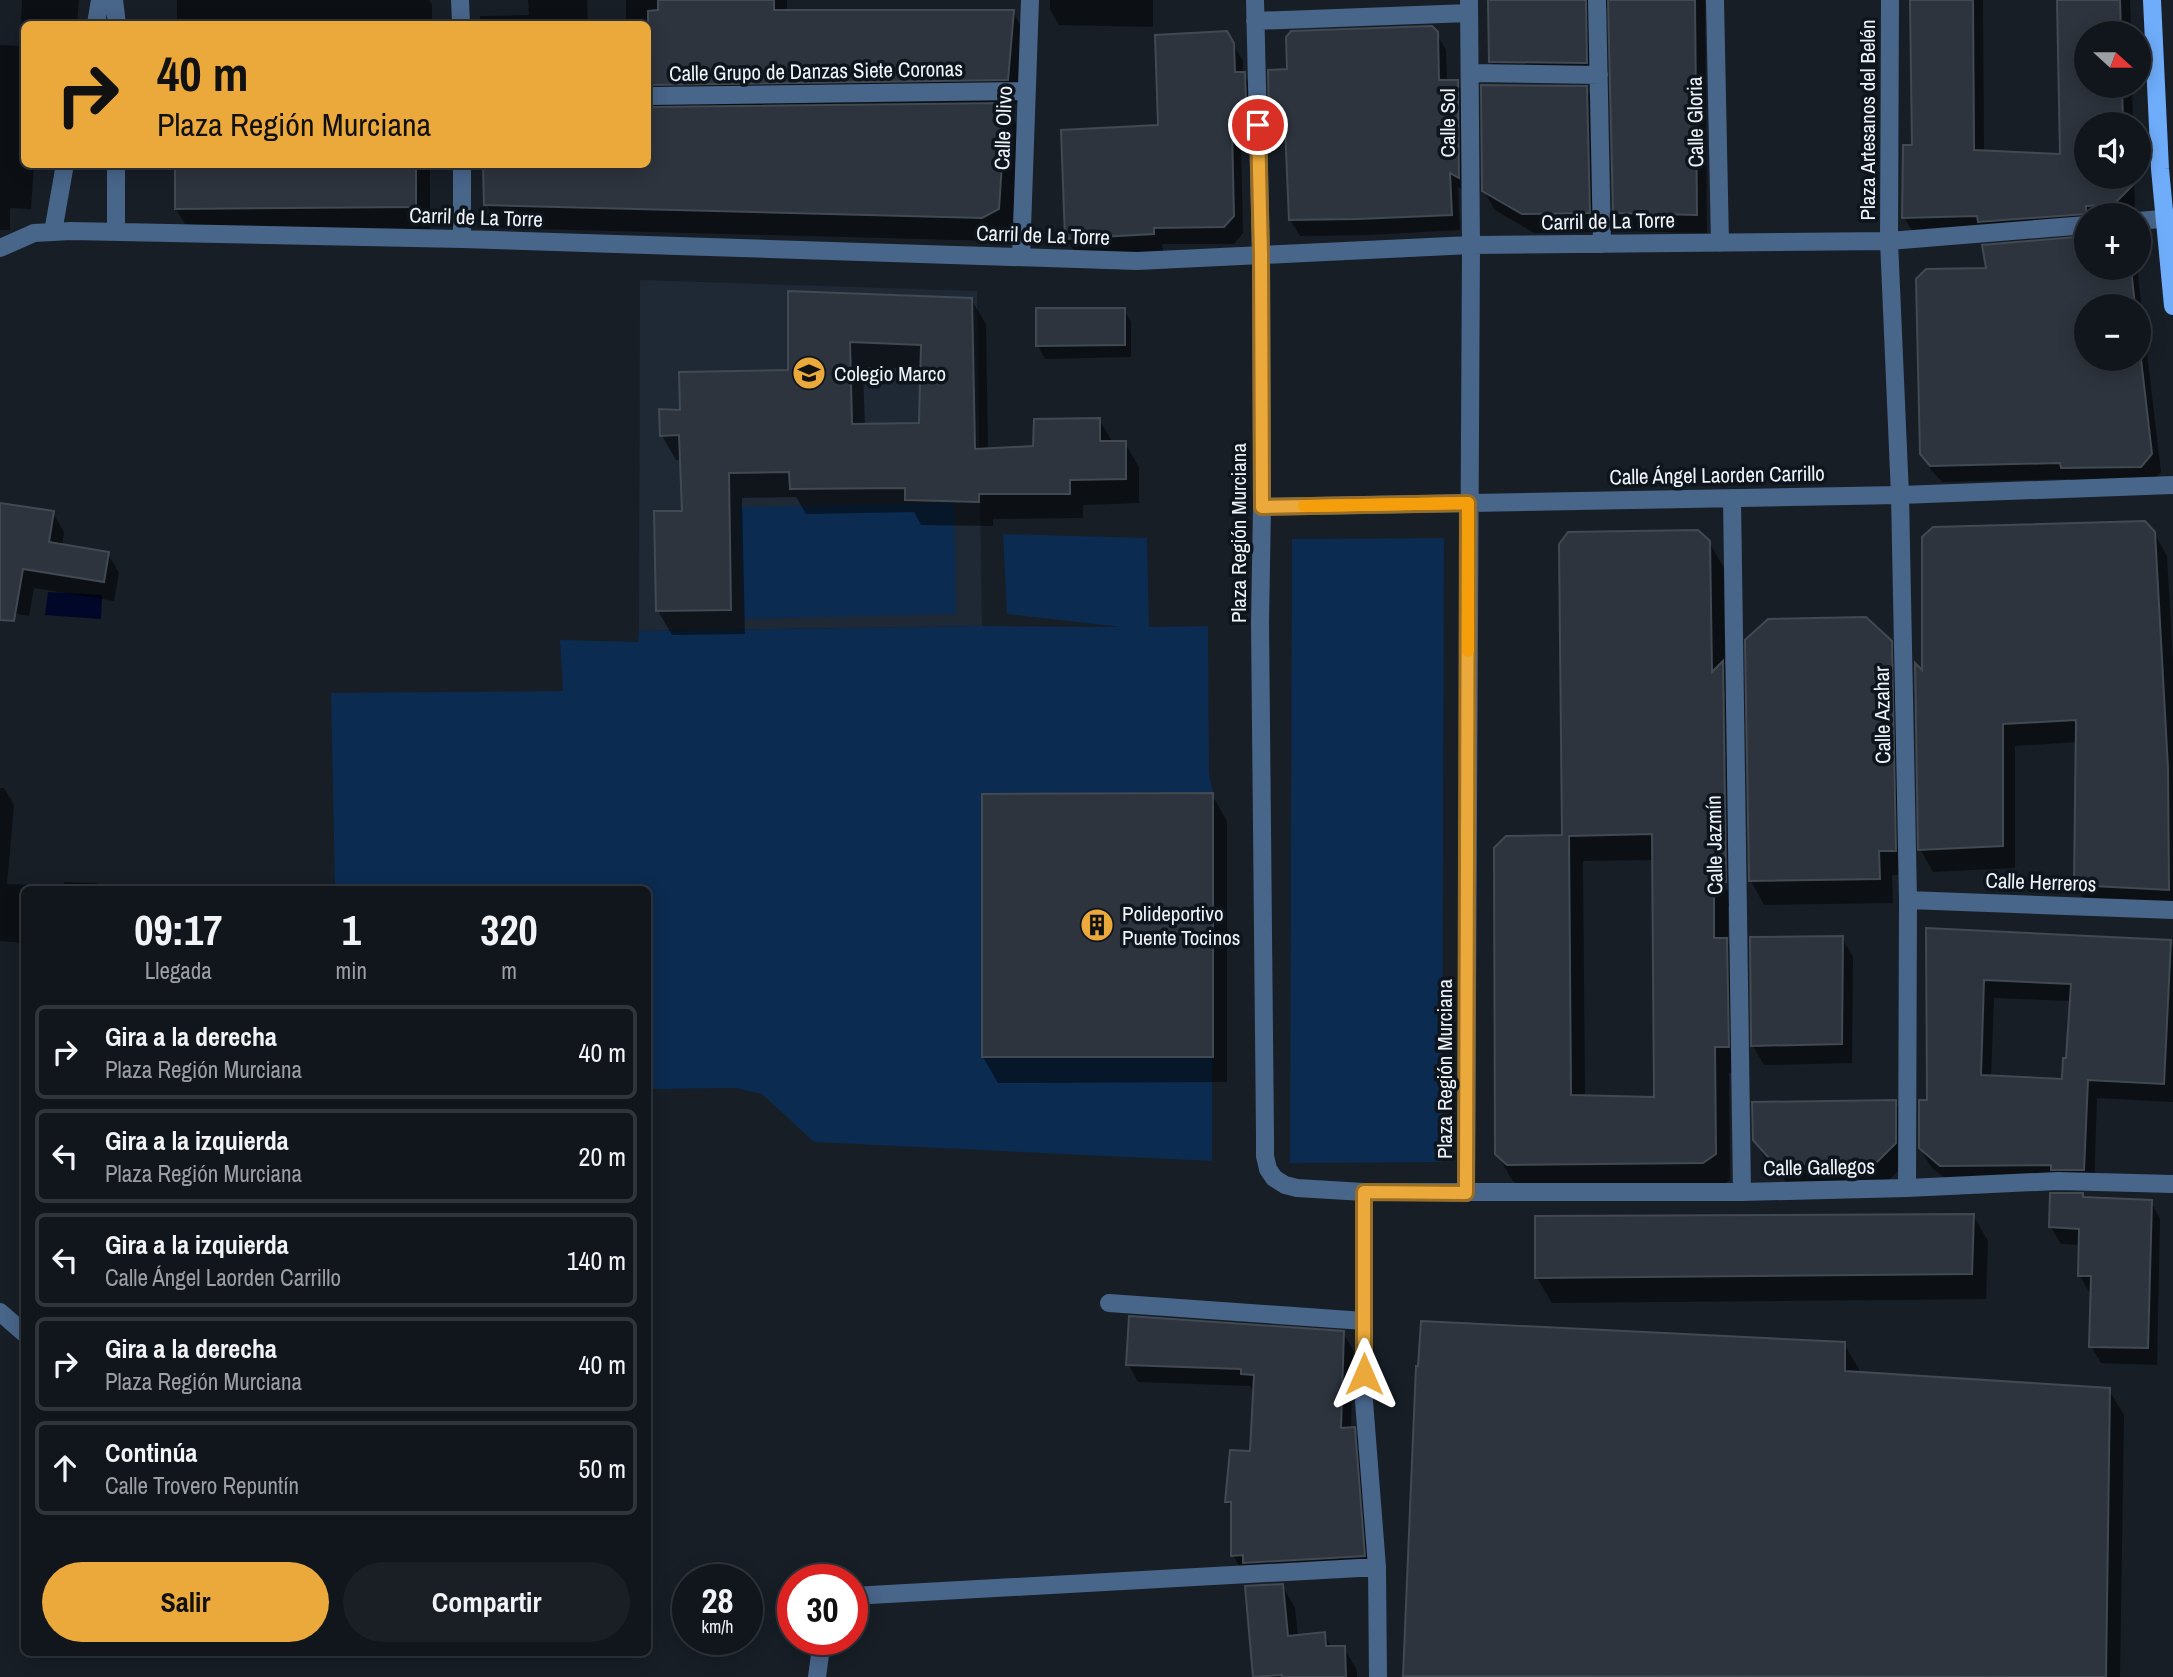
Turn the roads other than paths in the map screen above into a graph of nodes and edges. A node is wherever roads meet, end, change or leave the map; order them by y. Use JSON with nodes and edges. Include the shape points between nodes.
{"nodes":[{"id":1,"x":100,"y":0,"type":"edge"},
{"id":2,"x":114,"y":0,"type":"edge"},
{"id":3,"x":460,"y":0,"type":"edge"},
{"id":4,"x":1030,"y":0,"type":"edge"},
{"id":5,"x":1255,"y":0,"type":"edge"},
{"id":6,"x":1597,"y":0,"type":"edge"},
{"id":7,"x":1715,"y":0,"type":"edge"},
{"id":8,"x":1890,"y":0,"type":"edge"},
{"id":9,"x":2152,"y":0,"type":"edge"},
{"id":10,"x":1469,"y":6,"type":"edge"},
{"id":11,"x":1255,"y":20,"type":"junction"},
{"id":12,"x":96,"y":21,"type":"edge"},
{"id":13,"x":117,"y":21,"type":"edge"},
{"id":14,"x":461,"y":21,"type":"edge"},
{"id":15,"x":1470,"y":73,"type":"junction"},
{"id":16,"x":1598,"y":75,"type":"junction"},
{"id":17,"x":1027,"y":92,"type":"junction"},
{"id":18,"x":651,"y":96,"type":"edge"},
{"id":19,"x":64,"y":168,"type":"edge"},
{"id":20,"x":116,"y":168,"type":"edge"},
{"id":21,"x":462,"y":168,"type":"edge"},
{"id":22,"x":2169,"y":218,"type":"edge"},
{"id":23,"x":2151,"y":220,"type":"edge"},
{"id":24,"x":2074,"y":226,"type":"edge"},
{"id":25,"x":53,"y":232,"type":"junction"},
{"id":26,"x":116,"y":232,"type":"junction"},
{"id":27,"x":462,"y":239,"type":"junction"},
{"id":28,"x":1889,"y":241,"type":"junction"},
{"id":29,"x":1720,"y":243,"type":"junction"},
{"id":30,"x":1602,"y":244,"type":"junction"},
{"id":31,"x":1471,"y":245,"type":"junction"},
{"id":32,"x":0,"y":248,"type":"edge"},
{"id":33,"x":1261,"y":255,"type":"junction"},
{"id":34,"x":1021,"y":257,"type":"junction"},
{"id":35,"x":2173,"y":306,"type":"edge"},
{"id":36,"x":2173,"y":485,"type":"edge"},
{"id":37,"x":1900,"y":495,"type":"junction"},
{"id":38,"x":1732,"y":498,"type":"junction"},
{"id":39,"x":1468,"y":503,"type":"junction"},
{"id":40,"x":1262,"y":507,"type":"junction"},
{"id":41,"x":1908,"y":900,"type":"junction"},
{"id":42,"x":2173,"y":910,"type":"edge"},
{"id":43,"x":2173,"y":1184,"type":"edge"},
{"id":44,"x":1907,"y":1188,"type":"junction"},
{"id":45,"x":1364,"y":1192,"type":"junction"},
{"id":46,"x":1742,"y":1192,"type":"junction"},
{"id":47,"x":1466,"y":1193,"type":"junction"},
{"id":48,"x":1109,"y":1303,"type":"dead end"},
{"id":49,"x":0,"y":1312,"type":"edge"},
{"id":50,"x":1364,"y":1321,"type":"junction"},
{"id":51,"x":21,"y":1331,"type":"edge"},
{"id":52,"x":1377,"y":1567,"type":"junction"},
{"id":53,"x":868,"y":1595,"type":"edge"},
{"id":54,"x":820,"y":1655,"type":"edge"},
{"id":55,"x":817,"y":1677,"type":"edge"},
{"id":56,"x":1378,"y":1677,"type":"edge"}],
"edges":[{"from":1,"to":12,"type":"street"},
{"from":2,"to":13,"type":"street"},
{"from":3,"to":14,"type":"street"},
{"from":4,"to":17,"type":"street","name":"Calle Olivo"},
{"from":5,"to":11,"type":"street","name":"Plaza Región Murciana"},
{"from":6,"to":16,"type":"street"},
{"from":7,"to":29,"type":"street","name":"Calle Gloria"},
{"from":8,"to":28,"type":"street","name":"Plaza Artesanos del Belén"},
{"from":9,"to":22,"type":"main road","via":[[2155,102]]},
{"from":10,"to":11,"type":"street"},
{"from":10,"to":15,"type":"street","name":"Calle Sol"},
{"from":11,"to":33,"type":"street","name":"Plaza Región Murciana"},
{"from":15,"to":16,"type":"street"},
{"from":15,"to":31,"type":"street","name":"Calle Sol"},
{"from":16,"to":30,"type":"street"},
{"from":17,"to":18,"type":"street","name":"Calle Grupo de Danzas Siete Coronas"},
{"from":17,"to":34,"type":"street","name":"Calle Olivo"},
{"from":19,"to":25,"type":"street"},
{"from":20,"to":26,"type":"street"},
{"from":21,"to":27,"type":"street"},
{"from":22,"to":23,"type":"street"},
{"from":22,"to":35,"type":"main road"},
{"from":24,"to":28,"type":"street","name":"Carril de La Torre"},
{"from":25,"to":26,"type":"street","name":"Carril de La Torre"},
{"from":25,"to":32,"type":"street","name":"Carril de La Torre","via":[[34,233]]},
{"from":26,"to":27,"type":"street","name":"Carril de La Torre"},
{"from":27,"to":34,"type":"street","name":"Carril de La Torre"},
{"from":28,"to":29,"type":"street","name":"Carril de La Torre"},
{"from":28,"to":37,"type":"street","name":"Calle Azahar"},
{"from":29,"to":30,"type":"street","name":"Carril de La Torre"},
{"from":30,"to":31,"type":"street","name":"Carril de La Torre"},
{"from":31,"to":33,"type":"street","name":"Carril de La Torre"},
{"from":31,"to":39,"type":"street","name":"Plaza Región Murciana"},
{"from":33,"to":34,"type":"street","name":"Carril de La Torre","via":[[1137,261]]},
{"from":33,"to":40,"type":"street","name":"Plaza Región Murciana"},
{"from":36,"to":37,"type":"street","name":"Calle Ángel Laorden Carrillo"},
{"from":37,"to":38,"type":"street","name":"Calle Ángel Laorden Carrillo"},
{"from":37,"to":41,"type":"street","name":"Calle Azahar"},
{"from":38,"to":39,"type":"street","name":"Calle Ángel Laorden Carrillo"},
{"from":38,"to":46,"type":"street","name":"Calle Jazmín"},
{"from":39,"to":40,"type":"street","name":"Calle Ángel Laorden Carrillo"},
{"from":39,"to":47,"type":"street","name":"Plaza Región Murciana"},
{"from":40,"to":45,"type":"street","name":"Plaza Región Murciana","via":[[1265,1156],[1274,1178],[1285,1185]]},
{"from":41,"to":42,"type":"street","name":"Calle Herreros"},
{"from":41,"to":44,"type":"street","name":"Calle Azahar"},
{"from":43,"to":44,"type":"street","name":"Calle Gallegos","via":[[2057,1181]]},
{"from":44,"to":46,"type":"street","name":"Calle Gallegos"},
{"from":45,"to":47,"type":"street","name":"Plaza Región Murciana"},
{"from":45,"to":50,"type":"street"},
{"from":46,"to":47,"type":"street","name":"Calle Gallegos"},
{"from":48,"to":50,"type":"street"},
{"from":49,"to":51,"type":"street"},
{"from":50,"to":52,"type":"street","via":[[1364,1401]]},
{"from":52,"to":53,"type":"street"},
{"from":52,"to":56,"type":"street"},
{"from":54,"to":55,"type":"street"}]}
